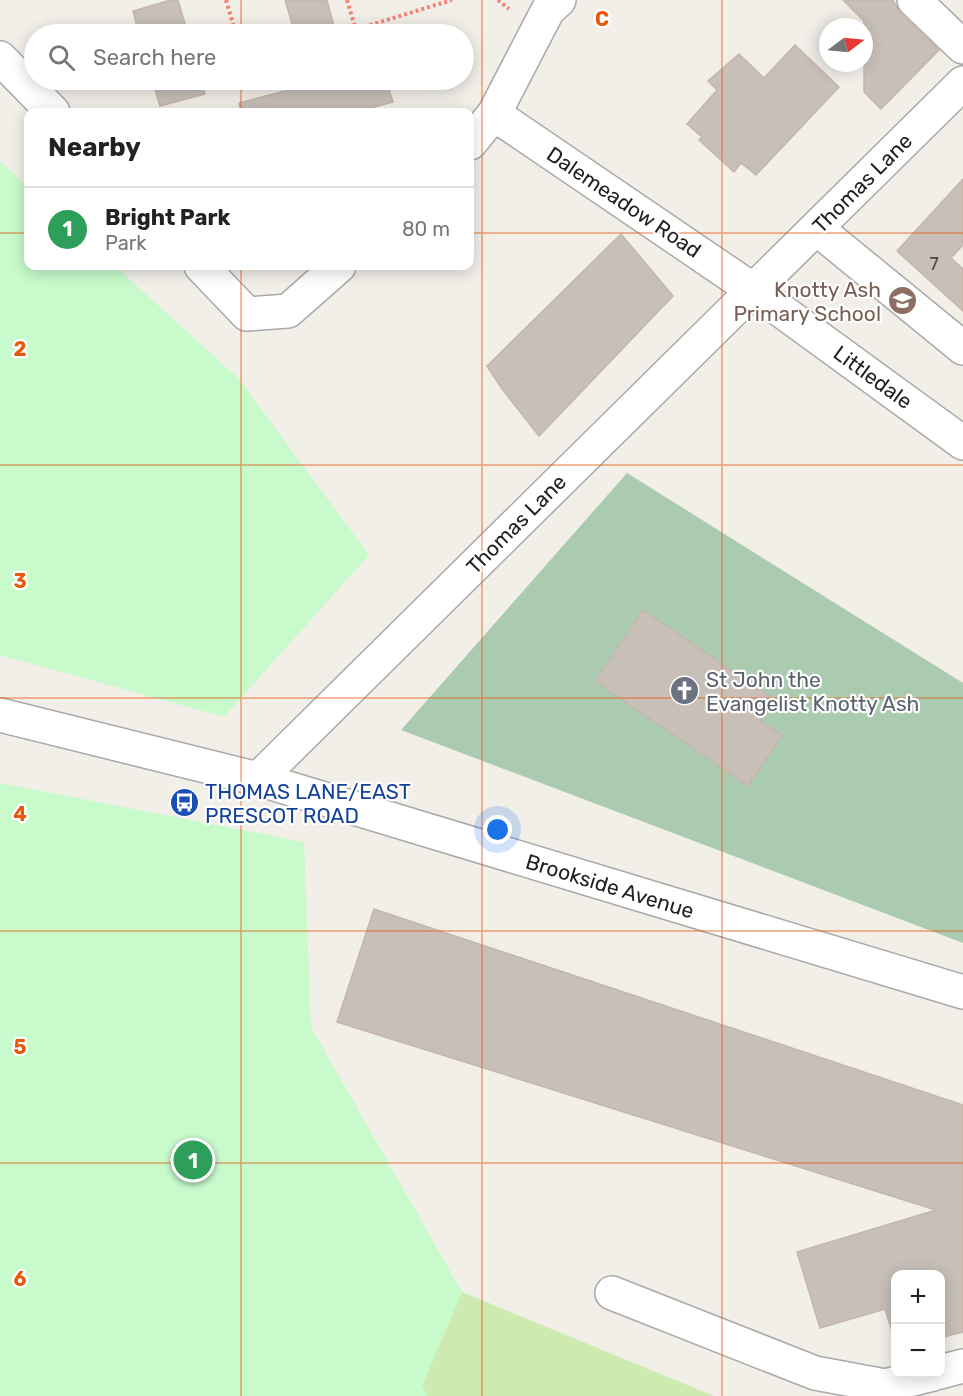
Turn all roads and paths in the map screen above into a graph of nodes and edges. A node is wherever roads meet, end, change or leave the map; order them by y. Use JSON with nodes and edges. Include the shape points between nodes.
{"nodes":[{"id":1,"x":226,"y":0,"type":"edge"},
{"id":2,"x":347,"y":0,"type":"edge"},
{"id":3,"x":452,"y":0,"type":"edge"},
{"id":4,"x":559,"y":0,"type":"edge"},
{"id":5,"x":914,"y":0,"type":"edge"},
{"id":6,"x":233,"y":24,"type":"edge"},
{"id":7,"x":354,"y":24,"type":"edge"},
{"id":8,"x":375,"y":24,"type":"edge"},
{"id":9,"x":963,"y":47,"type":"edge"},
{"id":10,"x":0,"y":58,"type":"edge"},
{"id":11,"x":24,"y":82,"type":"edge"},
{"id":12,"x":963,"y":83,"type":"edge"},
{"id":13,"x":31,"y":90,"type":"edge"},
{"id":14,"x":49,"y":108,"type":"edge"},
{"id":15,"x":494,"y":114,"type":"junction"},
{"id":16,"x":474,"y":138,"type":"edge"},
{"id":17,"x":816,"y":228,"type":"junction"},
{"id":18,"x":205,"y":270,"type":"edge"},
{"id":19,"x":334,"y":270,"type":"edge"},
{"id":20,"x":753,"y":290,"type":"junction"},
{"id":21,"x":963,"y":348,"type":"edge"},
{"id":22,"x":963,"y":443,"type":"edge"},
{"id":23,"x":0,"y":715,"type":"edge"},
{"id":24,"x":258,"y":778,"type":"junction"},
{"id":25,"x":963,"y":992,"type":"edge"},
{"id":26,"x":612,"y":1293,"type":"dead end"},
{"id":27,"x":963,"y":1366,"type":"edge"},
{"id":28,"x":945,"y":1371,"type":"edge"},
{"id":29,"x":921,"y":1378,"type":"edge"},
{"id":30,"x":882,"y":1391,"type":"edge"}],
"edges":[{"from":1,"to":6,"type":"path"},
{"from":2,"to":7,"type":"path"},
{"from":3,"to":8,"type":"path"},
{"from":4,"to":15,"type":"street","via":[[548,10]]},
{"from":5,"to":9,"type":"street"},
{"from":10,"to":11,"type":"street"},
{"from":12,"to":17,"type":"street","name":"Thomas Lane"},
{"from":13,"to":14,"type":"street"},
{"from":15,"to":16,"type":"street"},
{"from":15,"to":20,"type":"street","name":"Dalemeadow Road"},
{"from":17,"to":20,"type":"street","name":"Thomas Lane"},
{"from":17,"to":21,"type":"street"},
{"from":18,"to":19,"type":"street","via":[[248,314],[288,311]]},
{"from":20,"to":22,"type":"street","name":"Littledale"},
{"from":20,"to":24,"type":"street","name":"Thomas Lane"},
{"from":23,"to":24,"type":"street"},
{"from":24,"to":25,"type":"street","name":"Brookside Avenue"},
{"from":26,"to":30,"type":"street","via":[[814,1373]]},
{"from":27,"to":28,"type":"street"},
{"from":29,"to":30,"type":"street"}]}
